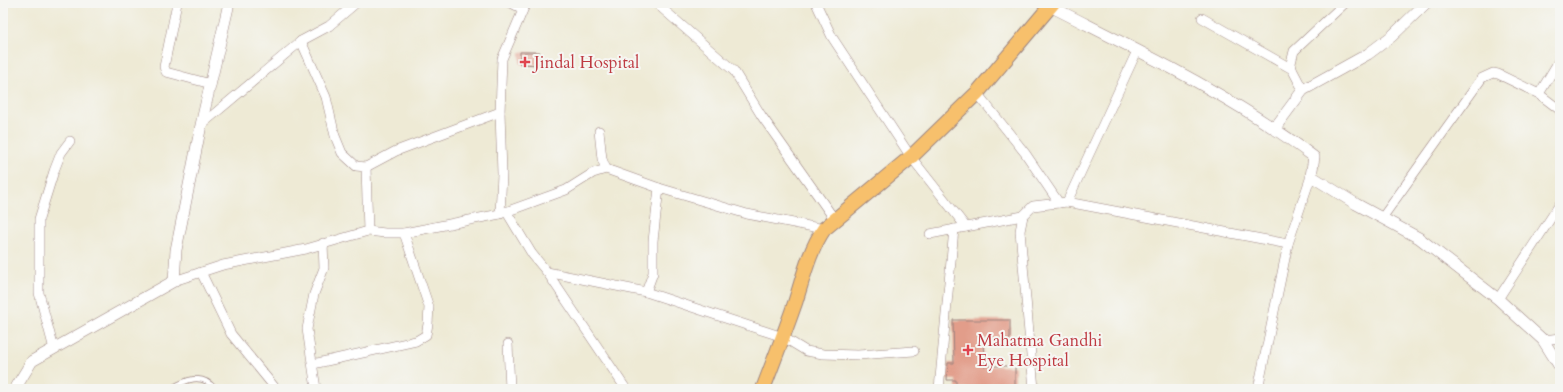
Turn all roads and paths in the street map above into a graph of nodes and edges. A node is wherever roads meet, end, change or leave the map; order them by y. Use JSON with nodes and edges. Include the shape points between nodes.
{"nodes":[{"id":1,"x":177,"y":3,"type":"edge"},
{"id":2,"x":229,"y":3,"type":"edge"},
{"id":3,"x":356,"y":3,"type":"edge"},
{"id":4,"x":511,"y":3,"type":"edge"},
{"id":5,"x":656,"y":3,"type":"edge"},
{"id":6,"x":816,"y":3,"type":"edge"},
{"id":7,"x":1345,"y":3,"type":"edge"},
{"id":8,"x":1426,"y":3,"type":"edge"},
{"id":9,"x":1052,"y":5,"type":"edge"},
{"id":10,"x":525,"y":6,"type":"edge"},
{"id":11,"x":347,"y":8,"type":"edge"},
{"id":12,"x":1202,"y":18,"type":"dead end"},
{"id":13,"x":301,"y":41,"type":"junction"},
{"id":14,"x":1137,"y":51,"type":"junction"},
{"id":15,"x":1560,"y":59,"type":"edge"},
{"id":16,"x":1292,"y":69,"type":"junction"},
{"id":17,"x":211,"y":84,"type":"junction"},
{"id":18,"x":1302,"y":90,"type":"junction"},
{"id":19,"x":977,"y":93,"type":"junction"},
{"id":20,"x":1539,"y":94,"type":"junction"},
{"id":21,"x":1560,"y":110,"type":"edge"},
{"id":22,"x":500,"y":112,"type":"junction"},
{"id":23,"x":201,"y":125,"type":"junction"},
{"id":24,"x":1274,"y":129,"type":"junction"},
{"id":25,"x":599,"y":131,"type":"dead end"},
{"id":26,"x":70,"y":141,"type":"dead end"},
{"id":27,"x":911,"y":157,"type":"junction"},
{"id":28,"x":366,"y":167,"type":"junction"},
{"id":29,"x":606,"y":169,"type":"junction"},
{"id":30,"x":1311,"y":176,"type":"junction"},
{"id":31,"x":659,"y":188,"type":"junction"},
{"id":32,"x":1063,"y":202,"type":"junction"},
{"id":33,"x":1560,"y":204,"type":"edge"},
{"id":34,"x":503,"y":213,"type":"junction"},
{"id":35,"x":1023,"y":216,"type":"junction"},
{"id":36,"x":1382,"y":218,"type":"junction"},
{"id":37,"x":835,"y":220,"type":"junction"},
{"id":38,"x":966,"y":227,"type":"junction"},
{"id":39,"x":824,"y":229,"type":"junction"},
{"id":40,"x":954,"y":229,"type":"junction"},
{"id":41,"x":368,"y":231,"type":"junction"},
{"id":42,"x":404,"y":233,"type":"junction"},
{"id":43,"x":930,"y":234,"type":"dead end"},
{"id":44,"x":323,"y":243,"type":"junction"},
{"id":45,"x":1288,"y":244,"type":"junction"},
{"id":46,"x":201,"y":272,"type":"junction"},
{"id":47,"x":547,"y":272,"type":"junction"},
{"id":48,"x":174,"y":281,"type":"junction"},
{"id":49,"x":646,"y":292,"type":"junction"},
{"id":50,"x":1498,"y":299,"type":"junction"},
{"id":51,"x":783,"y":337,"type":"junction"},
{"id":52,"x":1560,"y":338,"type":"edge"},
{"id":53,"x":1543,"y":340,"type":"junction"},
{"id":54,"x":508,"y":344,"type":"dead end"},
{"id":55,"x":54,"y":349,"type":"junction"},
{"id":56,"x":914,"y":351,"type":"dead end"},
{"id":57,"x":313,"y":364,"type":"junction"},
{"id":58,"x":1560,"y":367,"type":"edge"},
{"id":59,"x":15,"y":389,"type":"edge"},
{"id":60,"x":170,"y":389,"type":"edge"},
{"id":61,"x":215,"y":389,"type":"edge"},
{"id":62,"x":276,"y":389,"type":"edge"},
{"id":63,"x":316,"y":389,"type":"edge"},
{"id":64,"x":510,"y":389,"type":"edge"},
{"id":65,"x":626,"y":389,"type":"edge"},
{"id":66,"x":763,"y":389,"type":"edge"},
{"id":67,"x":939,"y":389,"type":"edge"},
{"id":68,"x":1034,"y":389,"type":"edge"},
{"id":69,"x":1258,"y":389,"type":"edge"}],
"edges":[{"from":1,"to":17,"type":"street","via":[[164,67],[166,72]]},
{"from":2,"to":17,"type":"street"},
{"from":3,"to":11,"type":"street"},
{"from":4,"to":10,"type":"street"},
{"from":5,"to":37,"type":"street","via":[[734,71],[761,115]]},
{"from":6,"to":27,"type":"street","via":[[832,37]]},
{"from":7,"to":16,"type":"street","via":[[1294,51],[1290,63]]},
{"from":8,"to":18,"type":"street","via":[[1392,36],[1368,54]]},
{"from":9,"to":14,"type":"street"},
{"from":9,"to":19,"type":"main road"},
{"from":10,"to":22,"type":"street","via":[[502,59]]},
{"from":11,"to":13,"type":"street","via":[[329,26]]},
{"from":12,"to":16,"type":"street"},
{"from":13,"to":23,"type":"street"},
{"from":13,"to":28,"type":"street","via":[[326,97],[342,153],[356,166]]},
{"from":14,"to":24,"type":"street","via":[[1228,100]]},
{"from":14,"to":32,"type":"street"},
{"from":15,"to":20,"type":"street"},
{"from":16,"to":18,"type":"street"},
{"from":17,"to":23,"type":"street"},
{"from":18,"to":24,"type":"street"},
{"from":19,"to":27,"type":"main road"},
{"from":19,"to":32,"type":"street"},
{"from":20,"to":21,"type":"street"},
{"from":20,"to":36,"type":"street","via":[[1498,74],[1493,73],[1482,78]]},
{"from":22,"to":28,"type":"street","via":[[396,151]]},
{"from":22,"to":34,"type":"street"},
{"from":23,"to":48,"type":"street","via":[[176,250]]},
{"from":24,"to":30,"type":"street","via":[[1314,157]]},
{"from":25,"to":29,"type":"street","via":[[602,159]]},
{"from":26,"to":55,"type":"street","via":[[61,153],[39,219],[39,293]]},
{"from":27,"to":37,"type":"main road"},
{"from":27,"to":38,"type":"street"},
{"from":28,"to":41,"type":"street"},
{"from":29,"to":31,"type":"street"},
{"from":29,"to":34,"type":"street","via":[[593,173],[566,190]]},
{"from":30,"to":36,"type":"street"},
{"from":30,"to":45,"type":"street"},
{"from":31,"to":39,"type":"street","via":[[746,214]]},
{"from":31,"to":49,"type":"street","via":[[653,241],[653,273]]},
{"from":32,"to":35,"type":"street","via":[[1033,206]]},
{"from":32,"to":45,"type":"street"},
{"from":33,"to":50,"type":"street"},
{"from":34,"to":42,"type":"street"},
{"from":34,"to":47,"type":"street"},
{"from":35,"to":38,"type":"street"},
{"from":35,"to":68,"type":"street","via":[[1020,231]]},
{"from":36,"to":50,"type":"street","via":[[1418,238]]},
{"from":37,"to":39,"type":"main road"},
{"from":38,"to":40,"type":"street"},
{"from":39,"to":51,"type":"main road","via":[[811,253]]},
{"from":40,"to":43,"type":"street"},
{"from":40,"to":67,"type":"street"},
{"from":41,"to":42,"type":"street","via":[[385,234]]},
{"from":41,"to":44,"type":"street"},
{"from":42,"to":57,"type":"street","via":[[429,306],[426,335],[416,341]]},
{"from":44,"to":46,"type":"street"},
{"from":44,"to":57,"type":"street","via":[[324,268],[314,294],[307,329]]},
{"from":45,"to":69,"type":"street"},
{"from":46,"to":48,"type":"street"},
{"from":46,"to":62,"type":"street","via":[[231,334]]},
{"from":47,"to":49,"type":"street"},
{"from":47,"to":65,"type":"street"},
{"from":48,"to":55,"type":"street"},
{"from":49,"to":51,"type":"street"},
{"from":50,"to":53,"type":"street"},
{"from":51,"to":56,"type":"street","via":[[806,351],[823,354],[858,355]]},
{"from":51,"to":66,"type":"main road"},
{"from":52,"to":53,"type":"street"},
{"from":53,"to":58,"type":"street"},
{"from":54,"to":64,"type":"street"},
{"from":55,"to":59,"type":"street","via":[[32,361]]},
{"from":57,"to":63,"type":"street"},
{"from":60,"to":61,"type":"lane","via":[[189,379],[200,378]]}]}
